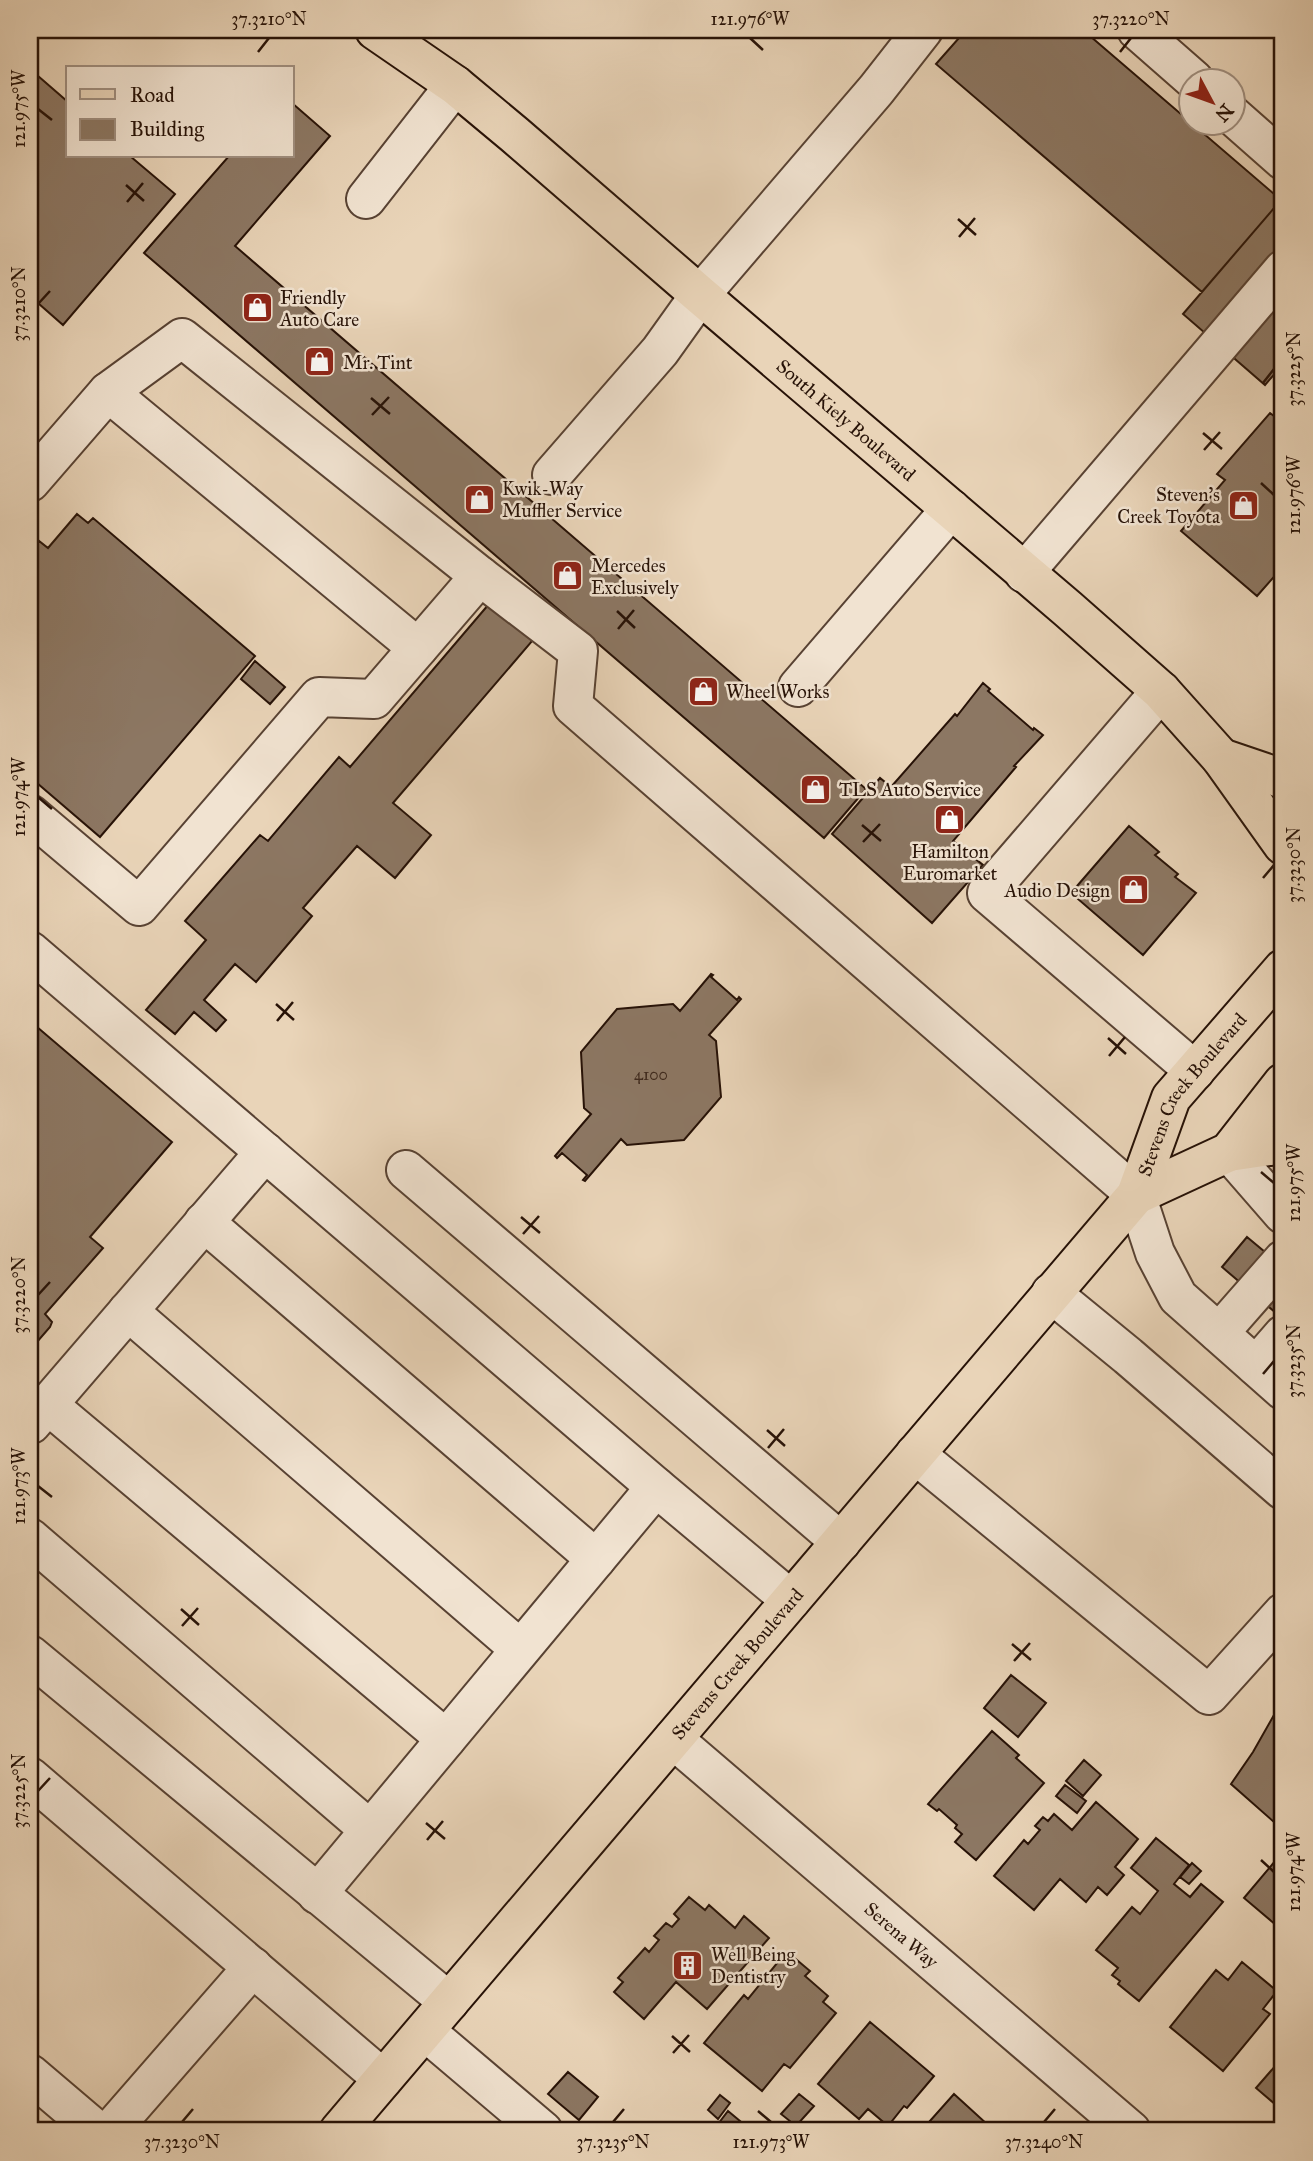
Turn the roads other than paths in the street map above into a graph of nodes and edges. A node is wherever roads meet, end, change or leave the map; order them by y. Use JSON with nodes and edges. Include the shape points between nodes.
{"nodes":[{"id":1,"x":374,"y":30,"type":"edge"},
{"id":2,"x":923,"y":30,"type":"edge"},
{"id":3,"x":1137,"y":30,"type":"edge"},
{"id":4,"x":1178,"y":66,"type":"edge"},
{"id":5,"x":455,"y":85,"type":"junction"},
{"id":6,"x":1246,"y":127,"type":"edge"},
{"id":7,"x":1283,"y":160,"type":"edge"},
{"id":8,"x":366,"y":199,"type":"dead end"},
{"id":9,"x":1283,"y":270,"type":"edge"},
{"id":10,"x":700,"y":296,"type":"junction"},
{"id":11,"x":108,"y":392,"type":"junction"},
{"id":12,"x":552,"y":475,"type":"dead end"},
{"id":13,"x":30,"y":482,"type":"edge"},
{"id":14,"x":951,"y":509,"type":"junction"},
{"id":15,"x":1024,"y":573,"type":"junction"},
{"id":16,"x":480,"y":576,"type":"junction"},
{"id":17,"x":418,"y":648,"type":"junction"},
{"id":18,"x":798,"y":687,"type":"dead end"},
{"id":19,"x":1161,"y":691,"type":"junction"},
{"id":20,"x":1220,"y":758,"type":"junction"},
{"id":21,"x":1283,"y":779,"type":"edge"},
{"id":22,"x":30,"y":814,"type":"edge"},
{"id":23,"x":1283,"y":845,"type":"edge"},
{"id":24,"x":30,"y":951,"type":"edge"},
{"id":25,"x":1283,"y":969,"type":"edge"},
{"id":26,"x":1195,"y":1071,"type":"junction"},
{"id":27,"x":1283,"y":1083,"type":"edge"},
{"id":28,"x":1283,"y":1144,"type":"edge"},
{"id":29,"x":265,"y":1152,"type":"junction"},
{"id":30,"x":1229,"y":1152,"type":"junction"},
{"id":31,"x":406,"y":1170,"type":"dead end"},
{"id":32,"x":1136,"y":1195,"type":"junction"},
{"id":33,"x":1283,"y":1214,"type":"edge"},
{"id":34,"x":204,"y":1222,"type":"junction"},
{"id":35,"x":1283,"y":1260,"type":"edge"},
{"id":36,"x":1051,"y":1293,"type":"junction"},
{"id":37,"x":128,"y":1311,"type":"junction"},
{"id":38,"x":1219,"y":1333,"type":"junction"},
{"id":39,"x":1283,"y":1335,"type":"edge"},
{"id":40,"x":1270,"y":1378,"type":"edge"},
{"id":41,"x":38,"y":1415,"type":"edge"},
{"id":42,"x":915,"y":1454,"type":"junction"},
{"id":43,"x":656,"y":1488,"type":"junction"},
{"id":44,"x":1283,"y":1490,"type":"edge"},
{"id":45,"x":30,"y":1538,"type":"edge"},
{"id":46,"x":841,"y":1542,"type":"junction"},
{"id":47,"x":596,"y":1559,"type":"junction"},
{"id":48,"x":791,"y":1600,"type":"junction"},
{"id":49,"x":1283,"y":1613,"type":"edge"},
{"id":50,"x":520,"y":1649,"type":"junction"},
{"id":51,"x":30,"y":1654,"type":"edge"},
{"id":52,"x":673,"y":1738,"type":"junction"},
{"id":53,"x":446,"y":1739,"type":"junction"},
{"id":54,"x":30,"y":1777,"type":"edge"},
{"id":55,"x":370,"y":1830,"type":"junction"},
{"id":56,"x":317,"y":1894,"type":"junction"},
{"id":57,"x":253,"y":1967,"type":"junction"},
{"id":58,"x":437,"y":2016,"type":"junction"},
{"id":59,"x":30,"y":2074,"type":"edge"},
{"id":60,"x":383,"y":2079,"type":"junction"},
{"id":61,"x":97,"y":2131,"type":"edge"},
{"id":62,"x":110,"y":2131,"type":"edge"},
{"id":63,"x":339,"y":2131,"type":"edge"},
{"id":64,"x":543,"y":2131,"type":"edge"},
{"id":65,"x":1130,"y":2131,"type":"edge"}],
"edges":[{"from":1,"to":5,"type":"main road","name":"South Kiely Boulevard"},
{"from":2,"to":10,"type":"street"},
{"from":3,"to":4,"type":"street"},
{"from":5,"to":8,"type":"street"},
{"from":5,"to":10,"type":"main road","name":"South Kiely Boulevard"},
{"from":6,"to":7,"type":"street"},
{"from":9,"to":15,"type":"street"},
{"from":10,"to":12,"type":"street","via":[[660,351]]},
{"from":10,"to":14,"type":"main road","name":"South Kiely Boulevard"},
{"from":11,"to":13,"type":"street"},
{"from":11,"to":16,"type":"street","via":[[181,338]]},
{"from":11,"to":17,"type":"street"},
{"from":14,"to":15,"type":"main road","name":"South Kiely Boulevard"},
{"from":14,"to":18,"type":"street"},
{"from":15,"to":19,"type":"main road","name":"South Kiely Boulevard"},
{"from":16,"to":17,"type":"street"},
{"from":16,"to":32,"type":"street","via":[[578,651],[573,706]]},
{"from":17,"to":22,"type":"street","via":[[374,699],[319,697],[139,906]]},
{"from":19,"to":20,"type":"main road","name":"South Kiely Boulevard"},
{"from":19,"to":26,"type":"street","via":[[987,893]]},
{"from":20,"to":21,"type":"main road"},
{"from":20,"to":23,"type":"main road","name":"South Kiely Boulevard"},
{"from":24,"to":29,"type":"street"},
{"from":25,"to":26,"type":"main road","name":"Stevens Creek Boulevard"},
{"from":26,"to":32,"type":"main road","name":"Stevens Creek Boulevard","via":[[1171,1098]]},
{"from":27,"to":30,"type":"main road","name":"Stevens Creek Boulevard"},
{"from":28,"to":30,"type":"main road"},
{"from":29,"to":34,"type":"street"},
{"from":29,"to":43,"type":"street"},
{"from":30,"to":32,"type":"main road","name":"Stevens Creek Boulevard"},
{"from":30,"to":33,"type":"street"},
{"from":31,"to":46,"type":"street"},
{"from":32,"to":36,"type":"main road","name":"Stevens Creek Boulevard"},
{"from":32,"to":38,"type":"street","via":[[1155,1253],[1178,1297]]},
{"from":34,"to":37,"type":"street"},
{"from":34,"to":47,"type":"street"},
{"from":35,"to":38,"type":"street"},
{"from":36,"to":42,"type":"main road","name":"Stevens Creek Boulevard"},
{"from":36,"to":44,"type":"street"},
{"from":37,"to":41,"type":"street"},
{"from":37,"to":50,"type":"street"},
{"from":38,"to":40,"type":"street"},
{"from":39,"to":40,"type":"street"},
{"from":41,"to":53,"type":"street"},
{"from":42,"to":46,"type":"main road","name":"Stevens Creek Boulevard"},
{"from":42,"to":49,"type":"street","via":[[1209,1695]]},
{"from":43,"to":47,"type":"street"},
{"from":43,"to":48,"type":"street"},
{"from":45,"to":55,"type":"street"},
{"from":46,"to":48,"type":"main road","name":"Stevens Creek Boulevard"},
{"from":47,"to":50,"type":"street"},
{"from":48,"to":52,"type":"main road","name":"Stevens Creek Boulevard"},
{"from":50,"to":53,"type":"street"},
{"from":51,"to":56,"type":"street"},
{"from":52,"to":58,"type":"main road","name":"Stevens Creek Boulevard"},
{"from":52,"to":65,"type":"street","name":"Serena Way"},
{"from":53,"to":55,"type":"street"},
{"from":54,"to":57,"type":"street"},
{"from":55,"to":56,"type":"street"},
{"from":56,"to":58,"type":"street"},
{"from":57,"to":60,"type":"street"},
{"from":57,"to":62,"type":"street"},
{"from":58,"to":60,"type":"main road","name":"Stevens Creek Boulevard"},
{"from":58,"to":64,"type":"street"},
{"from":59,"to":61,"type":"street"},
{"from":60,"to":63,"type":"main road","name":"Stevens Creek Boulevard"}]}
